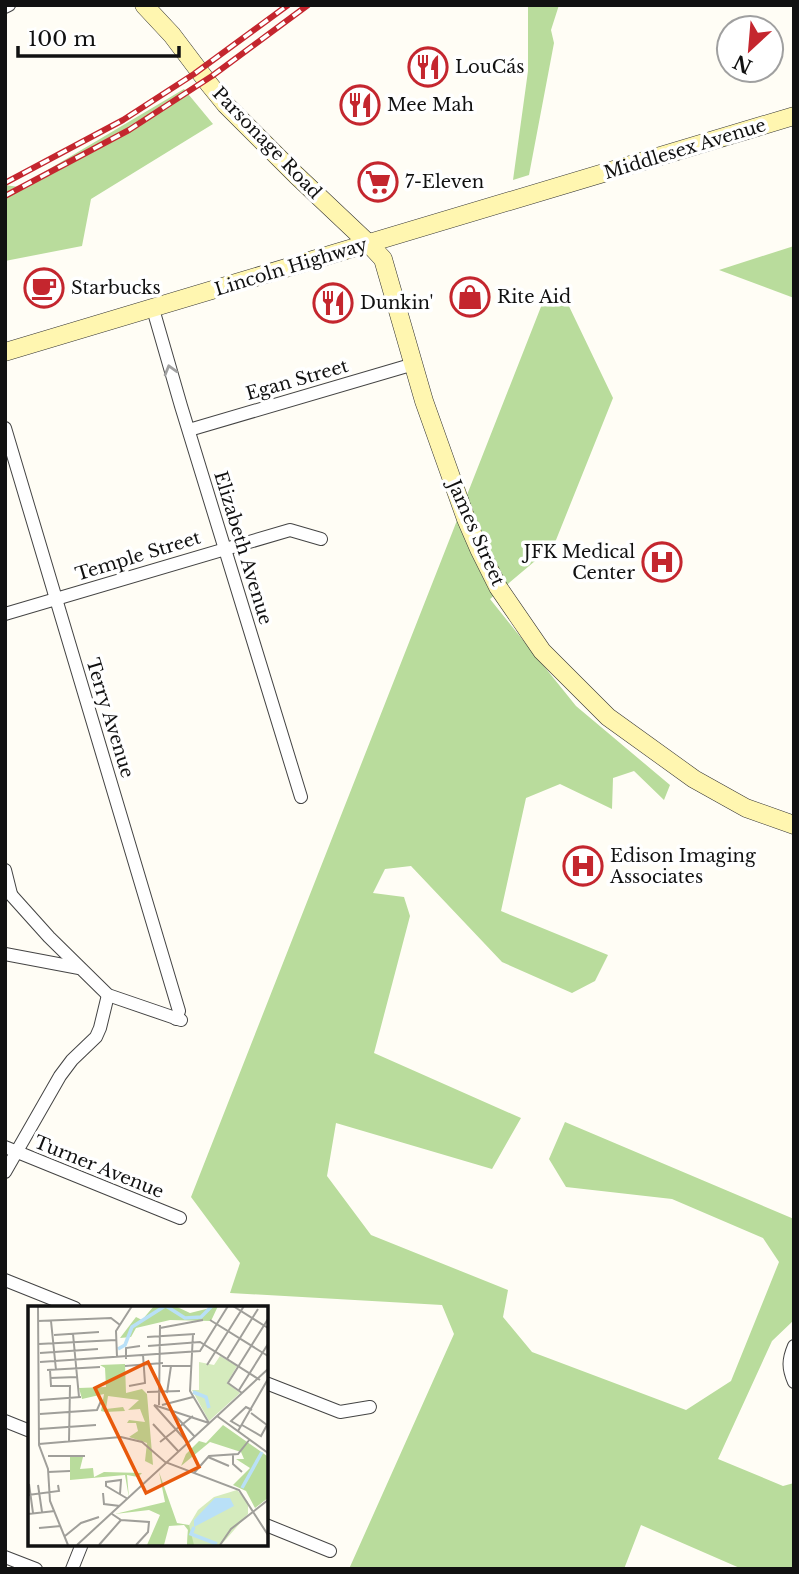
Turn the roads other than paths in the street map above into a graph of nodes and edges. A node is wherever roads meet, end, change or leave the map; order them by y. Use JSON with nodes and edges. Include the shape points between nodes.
{"nodes":[{"id":1,"x":144,"y":5,"type":"edge"},
{"id":2,"x":794,"y":116,"type":"edge"},
{"id":3,"x":576,"y":182,"type":"joint"},
{"id":4,"x":369,"y":244,"type":"junction"},
{"id":5,"x":153,"y":309,"type":"junction"},
{"id":6,"x":5,"y":352,"type":"edge"},
{"id":7,"x":414,"y":364,"type":"junction"},
{"id":8,"x":5,"y":428,"type":"edge"},
{"id":9,"x":189,"y":430,"type":"junction"},
{"id":10,"x":321,"y":539,"type":"dead end"},
{"id":11,"x":224,"y":549,"type":"junction"},
{"id":12,"x":56,"y":599,"type":"junction"},
{"id":13,"x":5,"y":614,"type":"edge"},
{"id":14,"x":301,"y":797,"type":"dead end"},
{"id":15,"x":746,"y":808,"type":"junction"},
{"id":16,"x":794,"y":825,"type":"edge"},
{"id":17,"x":794,"y":835,"type":"edge"},
{"id":18,"x":5,"y":870,"type":"edge"},
{"id":19,"x":8,"y":891,"type":"edge"},
{"id":20,"x":5,"y":954,"type":"edge"},
{"id":21,"x":79,"y":968,"type":"junction"},
{"id":22,"x":108,"y":995,"type":"junction"},
{"id":23,"x":11,"y":1150,"type":"edge"},
{"id":24,"x":5,"y":1172,"type":"edge"},
{"id":25,"x":180,"y":1218,"type":"dead end"},
{"id":26,"x":5,"y":1280,"type":"edge"},
{"id":27,"x":70,"y":1306,"type":"edge"},
{"id":28,"x":794,"y":1346,"type":"edge"},
{"id":29,"x":794,"y":1382,"type":"edge"},
{"id":30,"x":268,"y":1384,"type":"edge"},
{"id":31,"x":370,"y":1407,"type":"dead end"},
{"id":32,"x":5,"y":1421,"type":"edge"},
{"id":33,"x":28,"y":1430,"type":"edge"},
{"id":34,"x":268,"y":1526,"type":"edge"},
{"id":35,"x":81,"y":1546,"type":"edge"},
{"id":36,"x":330,"y":1551,"type":"dead end"},
{"id":37,"x":5,"y":1557,"type":"edge"},
{"id":38,"x":36,"y":1569,"type":"edge"},
{"id":39,"x":72,"y":1569,"type":"edge"}],
"edges":[{"from":1,"to":4,"type":"street","name":"Parsonage Road","via":[[226,105]]},
{"from":2,"to":3,"type":"street","name":"Middlesex Avenue"},
{"from":3,"to":4,"type":"street","name":"Lincoln Highway"},
{"from":4,"to":5,"type":"street","name":"Lincoln Highway"},
{"from":4,"to":7,"type":"street","name":"James Street","via":[[383,260]]},
{"from":5,"to":6,"type":"street","name":"Lincoln Highway"},
{"from":9,"to":5,"type":"street","name":"Elizabeth Avenue","one_way":true},
{"from":7,"to":9,"type":"street","name":"Egan Street"},
{"from":7,"to":15,"type":"street","name":"James Street","via":[[440,451],[479,549],[498,587],[542,651],[608,717],[694,779]]},
{"from":8,"to":12,"type":"street","name":"Terry Avenue"},
{"from":9,"to":11,"type":"street","name":"Elizabeth Avenue"},
{"from":10,"to":11,"type":"street","name":"Temple Street","via":[[290,530]]},
{"from":11,"to":12,"type":"street","name":"Temple Street"},
{"from":11,"to":14,"type":"street","name":"Elizabeth Avenue"},
{"from":12,"to":13,"type":"street","name":"Temple Street"},
{"from":12,"to":22,"type":"street","name":"Terry Avenue","via":[[179,1020]]},
{"from":15,"to":16,"type":"street","name":"James Street"},
{"from":15,"to":17,"type":"street","name":"James Street","via":[[757,819]]},
{"from":18,"to":19,"type":"street"},
{"from":19,"to":21,"type":"street"},
{"from":20,"to":21,"type":"street"},
{"from":21,"to":22,"type":"street"},
{"from":22,"to":23,"type":"street","via":[[96,1037],[72,1060]]},
{"from":23,"to":24,"type":"street"},
{"from":23,"to":25,"type":"street","name":"Turner Avenue"},
{"from":26,"to":27,"type":"street"},
{"from":28,"to":29,"type":"street","via":[[788,1359]]},
{"from":30,"to":31,"type":"street","via":[[340,1412]]},
{"from":32,"to":33,"type":"street"},
{"from":34,"to":36,"type":"street"},
{"from":35,"to":39,"type":"street"},
{"from":37,"to":38,"type":"street"}]}
